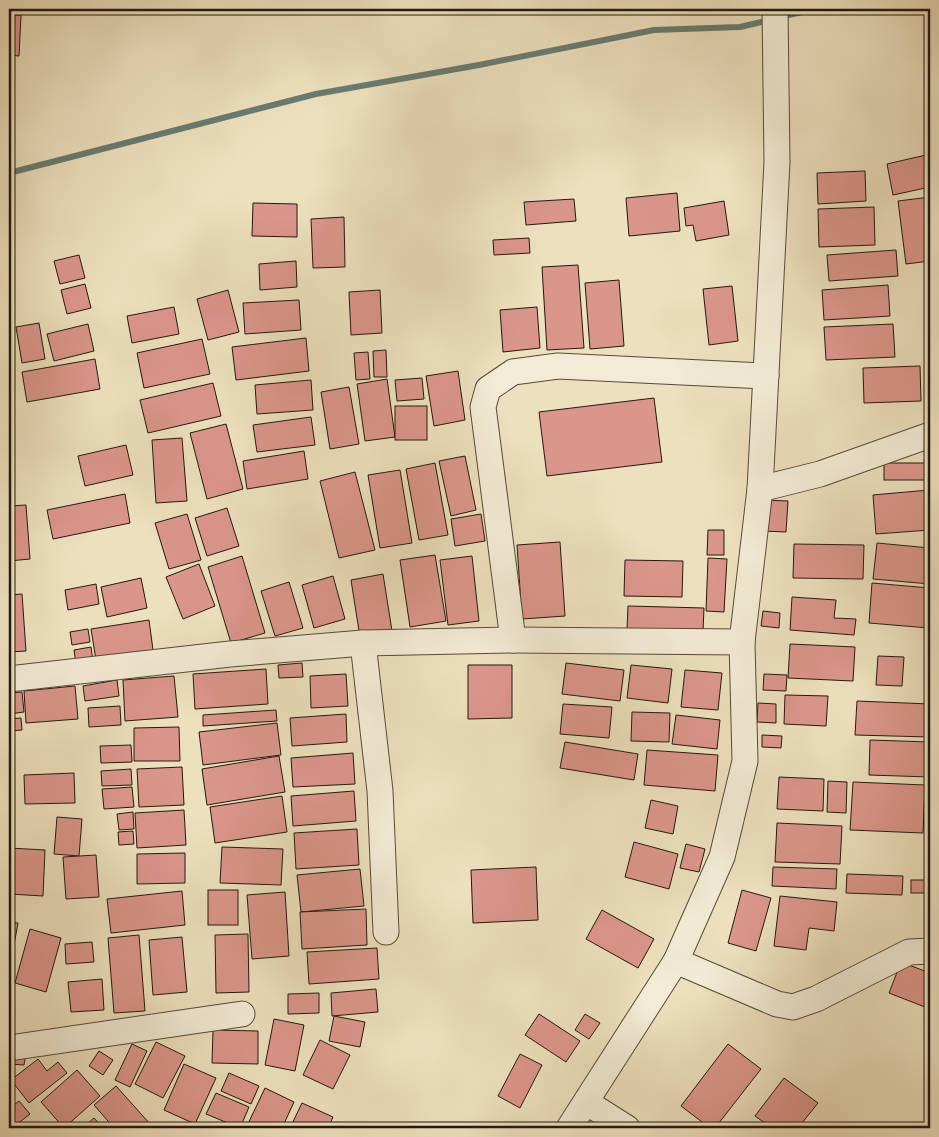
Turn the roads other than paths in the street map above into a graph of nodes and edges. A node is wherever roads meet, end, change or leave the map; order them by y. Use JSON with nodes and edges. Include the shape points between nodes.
{"nodes":[{"id":1,"x":775,"y":9,"type":"edge"},
{"id":2,"x":766,"y":376,"type":"junction"},
{"id":3,"x":930,"y":435,"type":"edge"},
{"id":4,"x":760,"y":489,"type":"junction"},
{"id":5,"x":513,"y":640,"type":"junction"},
{"id":6,"x":742,"y":642,"type":"junction"},
{"id":7,"x":363,"y":643,"type":"junction"},
{"id":8,"x":9,"y":679,"type":"edge"},
{"id":9,"x":386,"y":932,"type":"dead end"},
{"id":10,"x":930,"y":951,"type":"edge"},
{"id":11,"x":676,"y":961,"type":"junction"},
{"id":12,"x":242,"y":1014,"type":"dead end"},
{"id":13,"x":9,"y":1048,"type":"edge"},
{"id":14,"x":586,"y":1102,"type":"junction"},
{"id":15,"x":569,"y":1128,"type":"edge"},
{"id":16,"x":627,"y":1128,"type":"edge"}],
"edges":[{"from":1,"to":2,"type":"street","via":[[777,162]]},
{"from":2,"to":4,"type":"street"},
{"from":2,"to":5,"type":"street","via":[[558,366],[513,372],[488,390],[484,407]]},
{"from":3,"to":4,"type":"street","via":[[820,474]]},
{"from":4,"to":6,"type":"street"},
{"from":5,"to":6,"type":"street"},
{"from":5,"to":7,"type":"street"},
{"from":6,"to":11,"type":"street","via":[[745,761],[722,857]]},
{"from":7,"to":8,"type":"street","via":[[230,654]]},
{"from":7,"to":9,"type":"street","via":[[380,791]]},
{"from":10,"to":11,"type":"street","via":[[909,952],[816,999],[793,1007],[777,1004]]},
{"from":11,"to":14,"type":"street"},
{"from":12,"to":13,"type":"street"},
{"from":14,"to":15,"type":"street"},
{"from":14,"to":16,"type":"street"}]}
